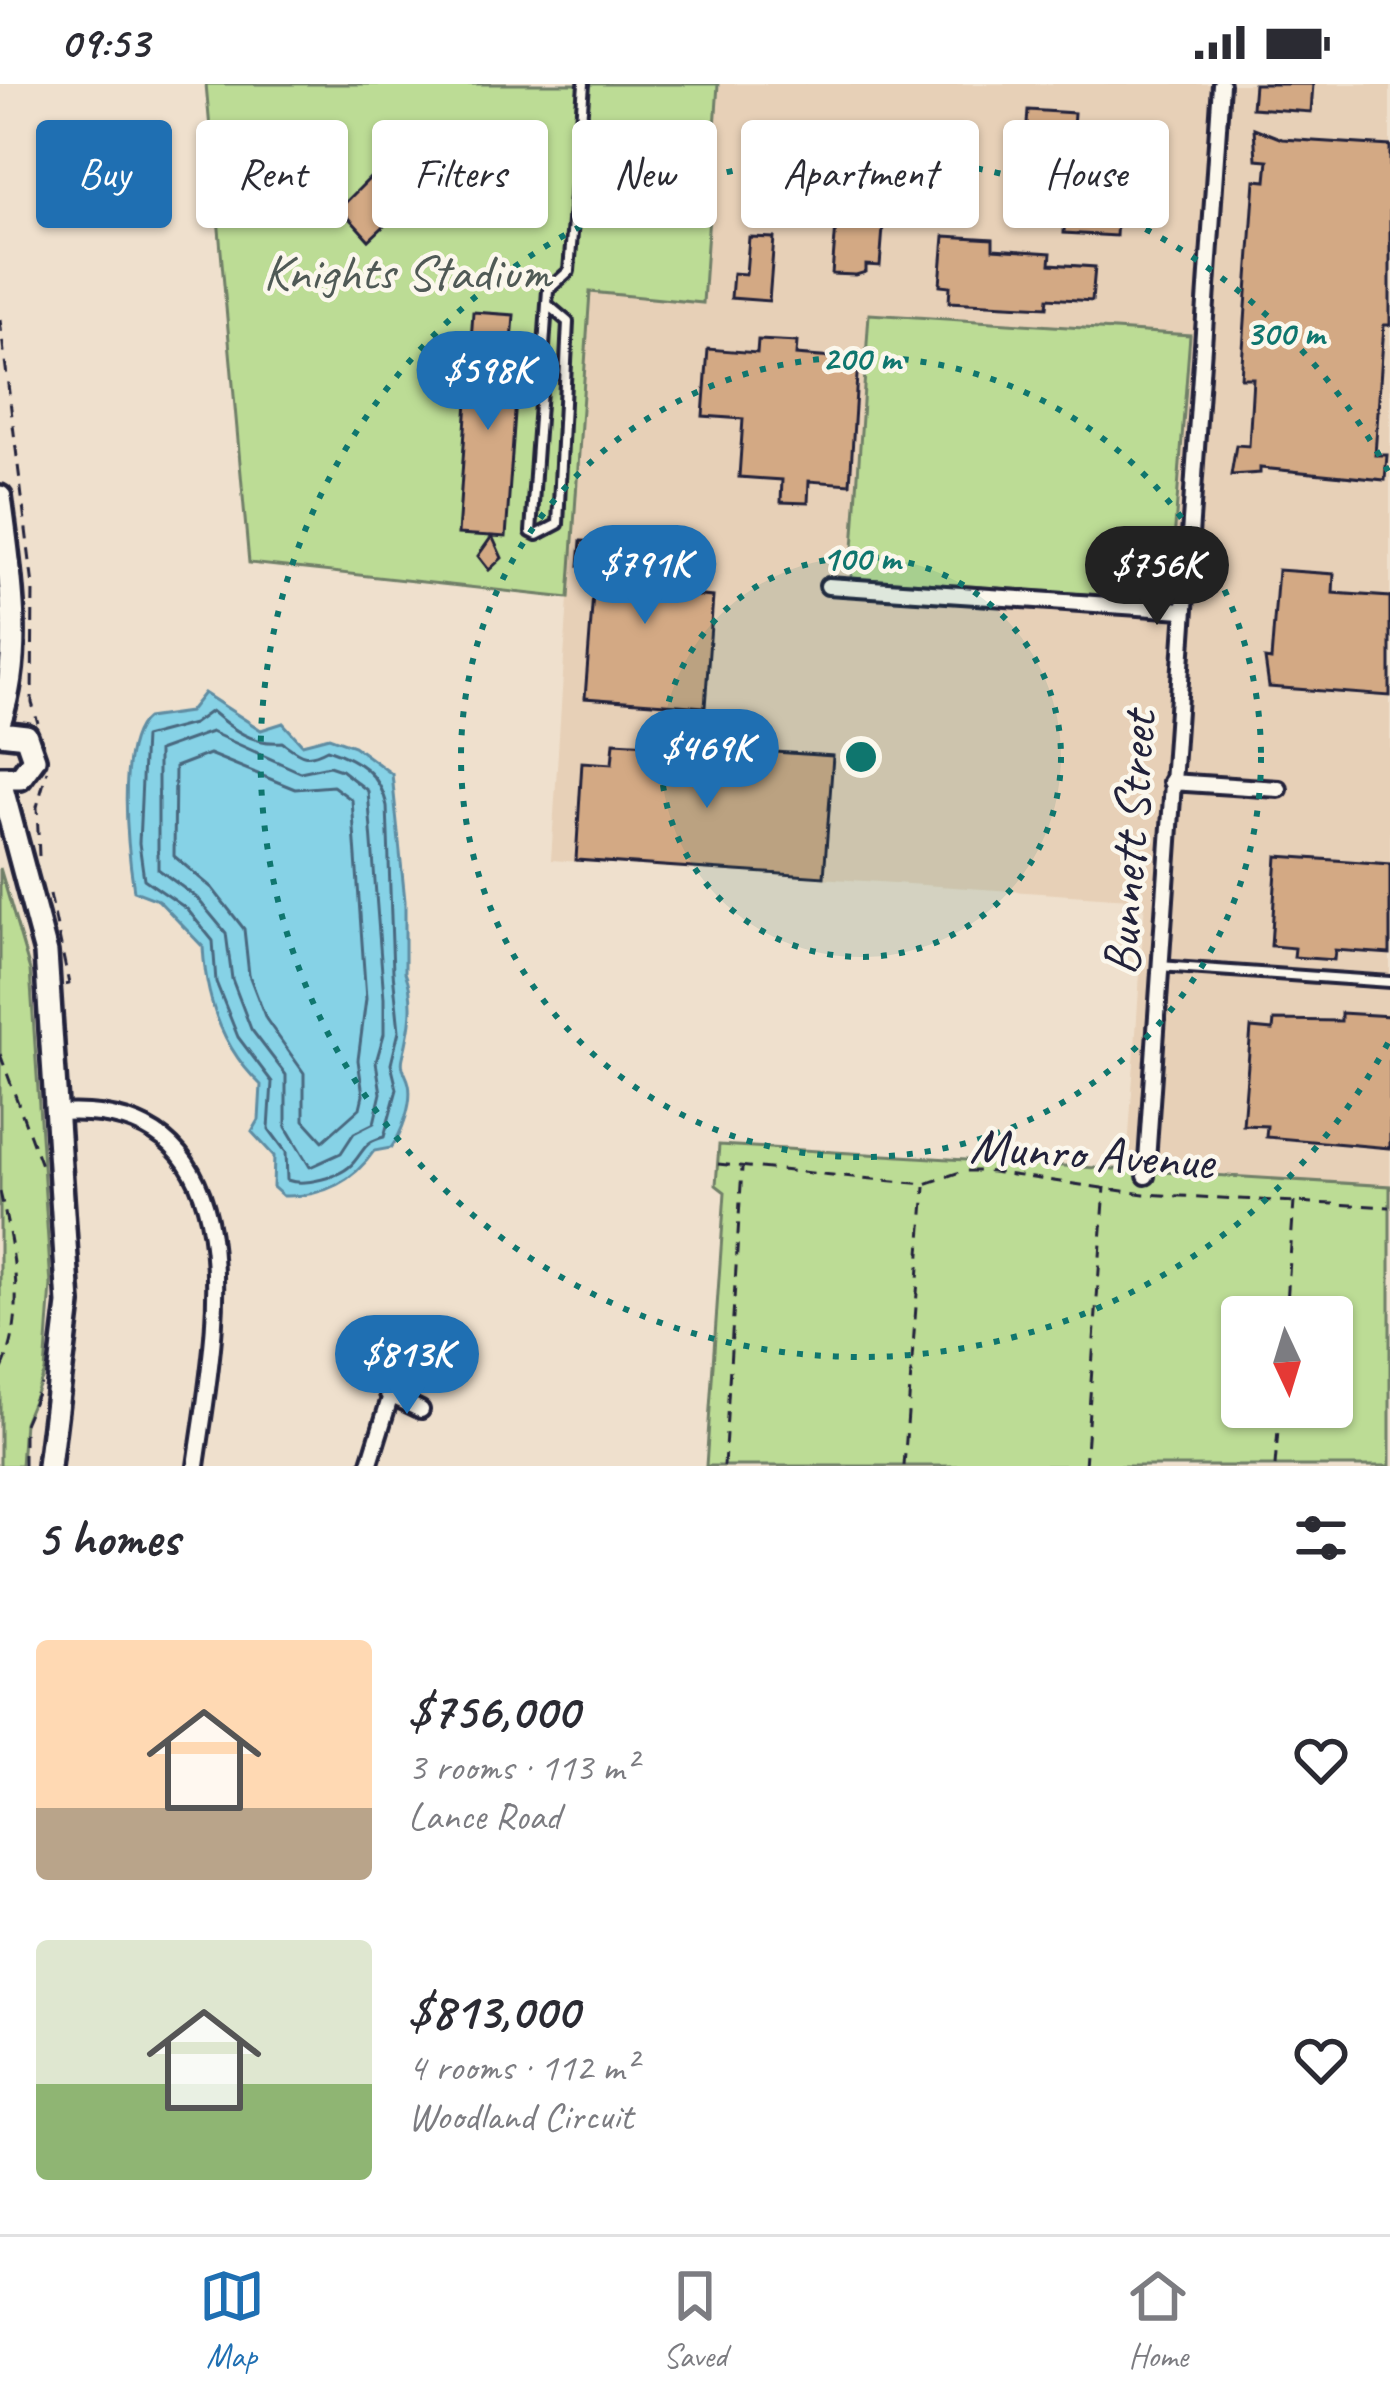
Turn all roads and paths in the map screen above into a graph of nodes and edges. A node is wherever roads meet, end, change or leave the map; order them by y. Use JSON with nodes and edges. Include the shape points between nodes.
{"nodes":[{"id":1,"x":584,"y":84,"type":"edge"},
{"id":2,"x":1221,"y":84,"type":"edge"},
{"id":3,"x":548,"y":305,"type":"junction"},
{"id":4,"x":0,"y":497,"type":"edge"},
{"id":5,"x":828,"y":586,"type":"dead end"},
{"id":6,"x":1183,"y":610,"type":"junction"},
{"id":7,"x":10,"y":681,"type":"junction"},
{"id":8,"x":0,"y":720,"type":"edge"},
{"id":9,"x":0,"y":733,"type":"edge"},
{"id":10,"x":26,"y":736,"type":"junction"},
{"id":11,"x":31,"y":767,"type":"junction"},
{"id":12,"x":0,"y":780,"type":"edge"},
{"id":13,"x":1171,"y":782,"type":"junction"},
{"id":14,"x":1279,"y":788,"type":"dead end"},
{"id":15,"x":13,"y":814,"type":"junction"},
{"id":16,"x":1159,"y":966,"type":"junction"},
{"id":17,"x":1390,"y":982,"type":"edge"},
{"id":18,"x":0,"y":1054,"type":"edge"},
{"id":19,"x":57,"y":1113,"type":"junction"},
{"id":20,"x":718,"y":1165,"type":"dead end"},
{"id":21,"x":742,"y":1166,"type":"junction"},
{"id":22,"x":45,"y":1175,"type":"dead end"},
{"id":23,"x":1146,"y":1176,"type":"dead end"},
{"id":24,"x":925,"y":1184,"type":"junction"},
{"id":25,"x":1105,"y":1186,"type":"junction"},
{"id":26,"x":0,"y":1192,"type":"edge"},
{"id":27,"x":1294,"y":1201,"type":"junction"},
{"id":28,"x":1390,"y":1207,"type":"edge"},
{"id":29,"x":1287,"y":1296,"type":"edge"},
{"id":30,"x":403,"y":1356,"type":"dead end"},
{"id":31,"x":0,"y":1373,"type":"edge"},
{"id":32,"x":388,"y":1394,"type":"junction"},
{"id":33,"x":421,"y":1410,"type":"dead end"},
{"id":34,"x":1278,"y":1428,"type":"edge"},
{"id":35,"x":49,"y":1466,"type":"edge"},
{"id":36,"x":196,"y":1466,"type":"edge"},
{"id":37,"x":369,"y":1466,"type":"edge"},
{"id":38,"x":724,"y":1466,"type":"edge"},
{"id":39,"x":904,"y":1466,"type":"edge"},
{"id":40,"x":1085,"y":1466,"type":"edge"},
{"id":41,"x":1275,"y":1466,"type":"edge"}],
"edges":[{"from":1,"to":3,"type":"lane","via":[[569,272],[548,290]]},
{"from":2,"to":6,"type":"street","name":"Bunnett Street"},
{"from":3,"to":3,"type":"lane","via":[[531,532],[537,535],[558,524],[568,322]]},
{"from":4,"to":7,"type":"street"},
{"from":5,"to":6,"type":"street"},
{"from":6,"to":13,"type":"street","name":"Bunnett Street"},
{"from":7,"to":8,"type":"street"},
{"from":7,"to":10,"type":"street"},
{"from":9,"to":10,"type":"street"},
{"from":10,"to":11,"type":"street"},
{"from":11,"to":12,"type":"street"},
{"from":11,"to":15,"type":"street"},
{"from":12,"to":15,"type":"street"},
{"from":13,"to":14,"type":"street"},
{"from":13,"to":16,"type":"street","name":"Bunnett Street"},
{"from":15,"to":19,"type":"street","via":[[46,953]]},
{"from":16,"to":17,"type":"lane"},
{"from":16,"to":23,"type":"street","name":"Bunnett Street"},
{"from":18,"to":22,"type":"path"},
{"from":19,"to":35,"type":"street","via":[[69,1304]]},
{"from":19,"to":36,"type":"street","via":[[109,1113],[142,1123],[173,1144],[203,1188],[214,1312]]},
{"from":20,"to":21,"type":"path","name":"Munro Avenue"},
{"from":21,"to":24,"type":"path","name":"Munro Avenue"},
{"from":21,"to":38,"type":"path"},
{"from":24,"to":25,"type":"path","name":"Munro Avenue","via":[[985,1171]]},
{"from":24,"to":39,"type":"path"},
{"from":25,"to":27,"type":"path","name":"Munro Avenue"},
{"from":25,"to":40,"type":"path"},
{"from":26,"to":31,"type":"path","via":[[15,1290],[14,1332]]},
{"from":27,"to":28,"type":"path","name":"Munro Avenue"},
{"from":27,"to":29,"type":"path"},
{"from":30,"to":32,"type":"street"},
{"from":32,"to":33,"type":"street"},
{"from":32,"to":37,"type":"street"},
{"from":34,"to":41,"type":"path"}]}
